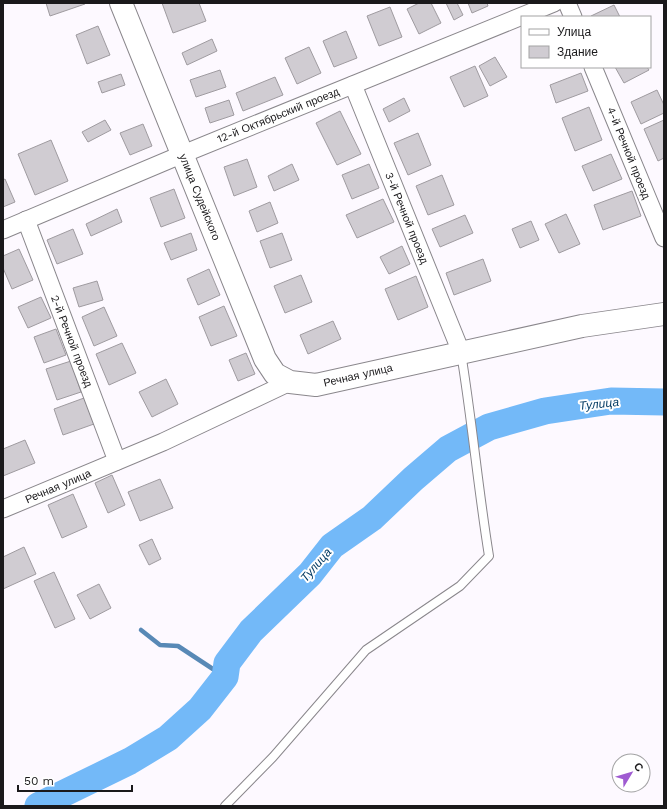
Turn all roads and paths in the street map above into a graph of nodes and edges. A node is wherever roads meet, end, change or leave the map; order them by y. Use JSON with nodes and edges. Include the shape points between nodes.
{"nodes":[{"id":1,"x":120,"y":3,"type":"edge"},
{"id":2,"x":554,"y":3,"type":"edge"},
{"id":3,"x":567,"y":3,"type":"edge"},
{"id":4,"x":521,"y":16,"type":"edge"},
{"id":5,"x":522,"y":16,"type":"edge"},
{"id":6,"x":573,"y":16,"type":"edge"},
{"id":7,"x":593,"y":68,"type":"edge"},
{"id":8,"x":353,"y":85,"type":"junction"},
{"id":9,"x":183,"y":154,"type":"junction"},
{"id":10,"x":26,"y":220,"type":"junction"},
{"id":11,"x":3,"y":230,"type":"edge"},
{"id":12,"x":664,"y":238,"type":"edge"},
{"id":13,"x":664,"y":314,"type":"edge"},
{"id":14,"x":461,"y":352,"type":"junction"},
{"id":15,"x":290,"y":382,"type":"junction"},
{"id":16,"x":117,"y":461,"type":"junction"},
{"id":17,"x":3,"y":509,"type":"edge"},
{"id":18,"x":225,"y":806,"type":"edge"}],
"edges":[{"from":1,"to":9,"type":"street","name":"улица Судейского"},
{"from":2,"to":5,"type":"street","name":"12-й Октябрьский проезд"},
{"from":3,"to":6,"type":"street"},
{"from":4,"to":8,"type":"street","name":"12-й Октябрьский проезд"},
{"from":7,"to":12,"type":"street","name":"4-й Речной проезд"},
{"from":8,"to":9,"type":"street","name":"12-й Октябрьский проезд"},
{"from":8,"to":14,"type":"street","name":"3-й Речной проезд"},
{"from":9,"to":10,"type":"street","name":"12-й Октябрьский проезд"},
{"from":9,"to":15,"type":"street","name":"улица Судейского","via":[[265,359],[275,374]]},
{"from":10,"to":11,"type":"street","name":"12-й Октябрьский проезд"},
{"from":10,"to":16,"type":"street","name":"2-й Речной проезд"},
{"from":13,"to":14,"type":"street","name":"Речная улица","via":[[582,326]]},
{"from":14,"to":15,"type":"street","name":"Речная улица","via":[[316,385]]},
{"from":14,"to":18,"type":"lane","via":[[489,556],[460,586],[366,650],[273,757]]},
{"from":15,"to":16,"type":"street","name":"Речная улица"},
{"from":16,"to":17,"type":"street","name":"Речная улица"}]}
